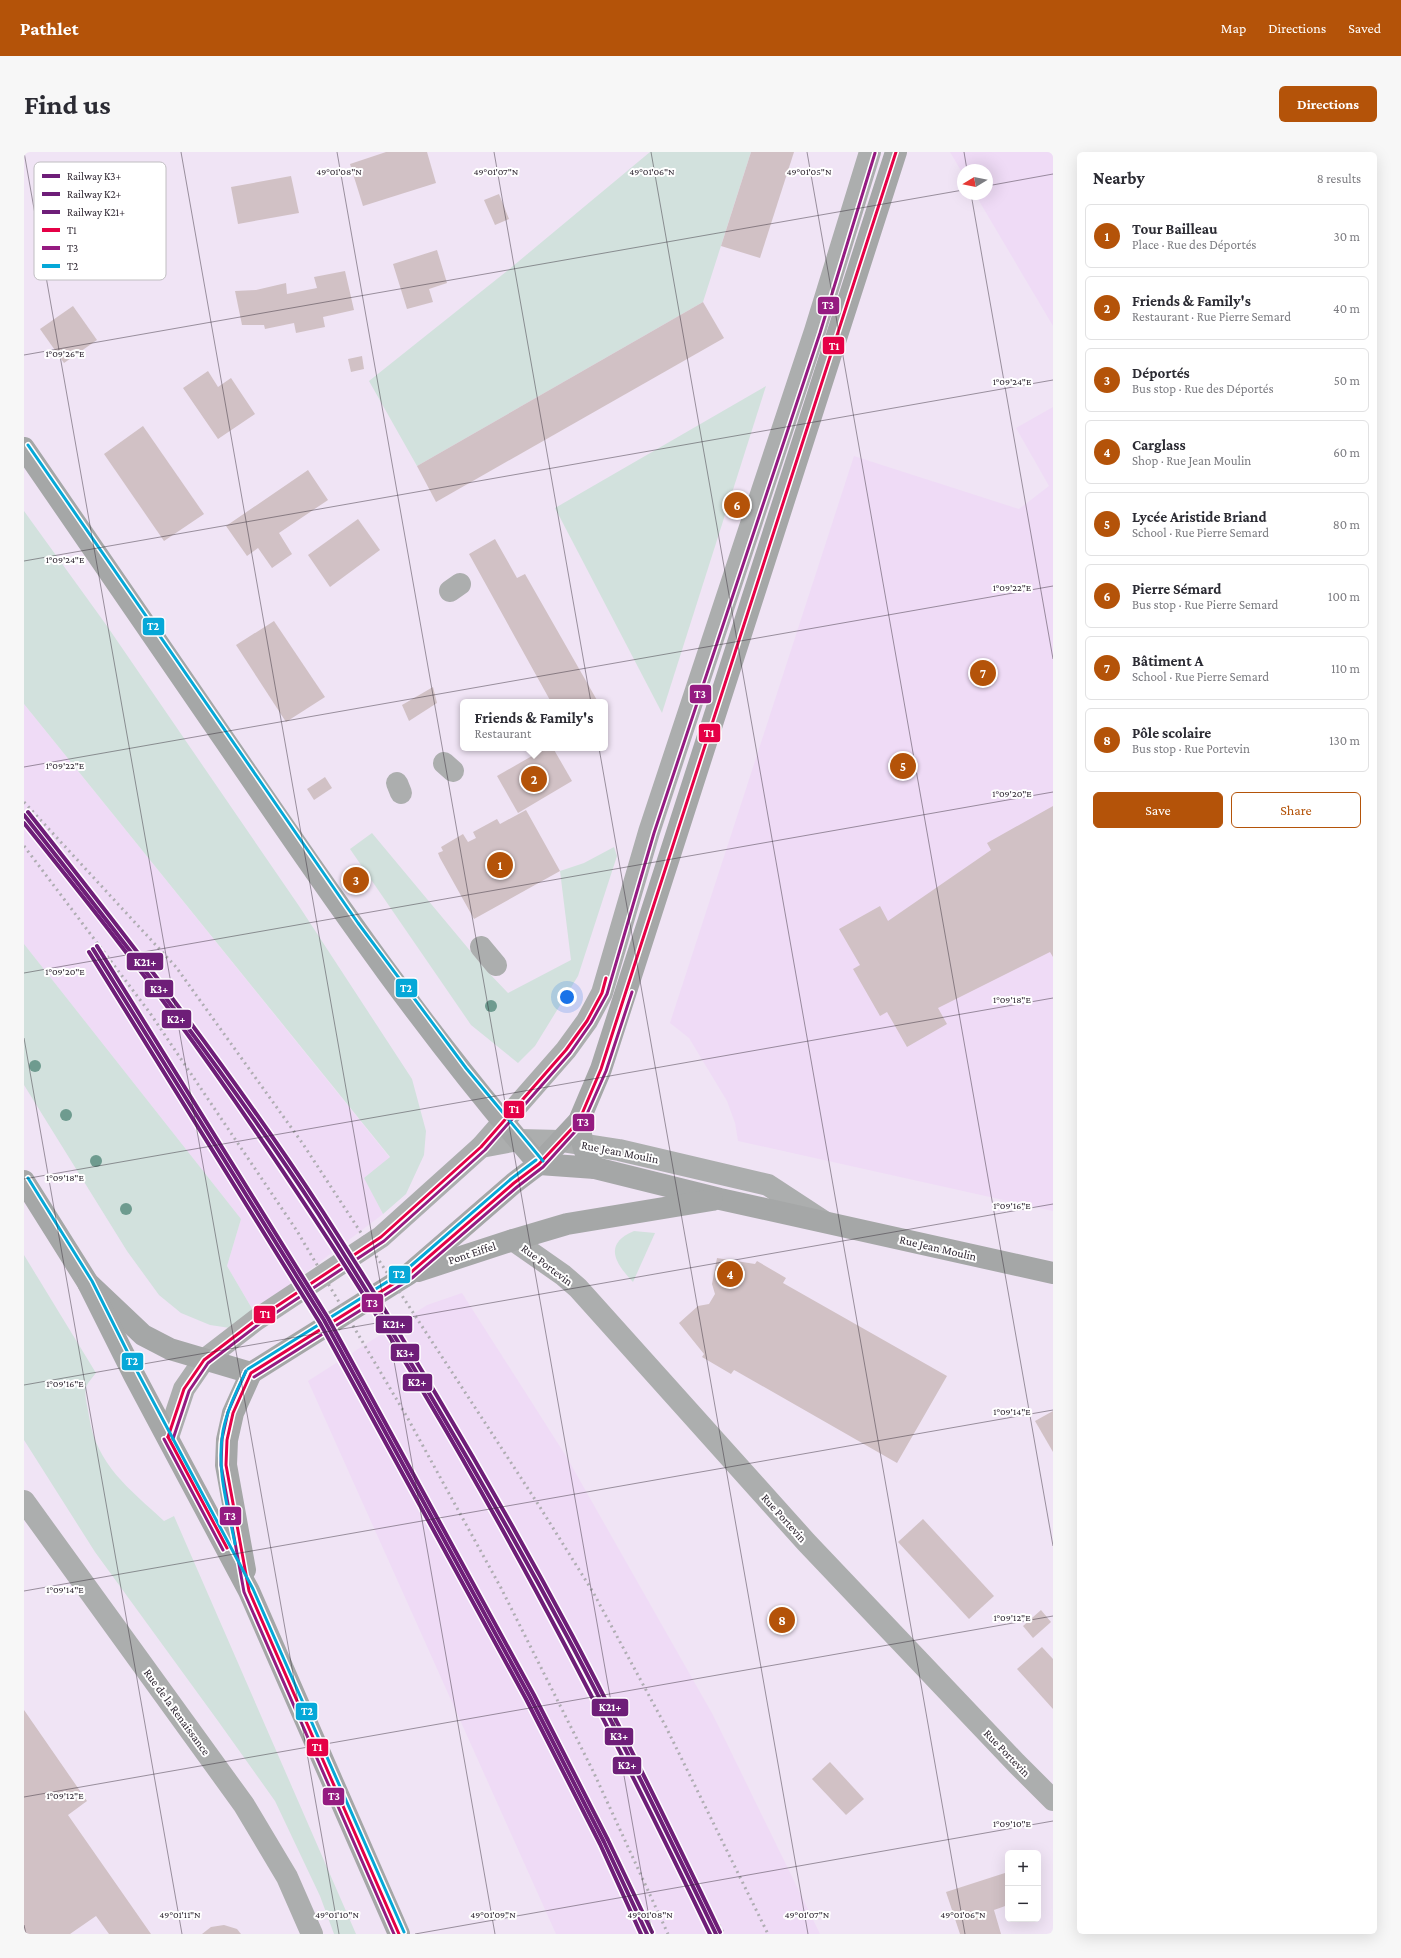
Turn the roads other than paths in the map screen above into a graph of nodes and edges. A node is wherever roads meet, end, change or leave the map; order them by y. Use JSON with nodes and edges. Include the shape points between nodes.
{"nodes":[{"id":1,"x":870,"y":152,"type":"edge"},
{"id":2,"x":896,"y":152,"type":"edge"},
{"id":3,"x":24,"y":448,"type":"edge"},
{"id":4,"x":481,"y":947,"type":"dead end"},
{"id":5,"x":496,"y":966,"type":"dead end"},
{"id":6,"x":502,"y":1122,"type":"junction"},
{"id":7,"x":518,"y":1140,"type":"junction"},
{"id":8,"x":572,"y":1143,"type":"junction"},
{"id":9,"x":481,"y":1147,"type":"junction"},
{"id":10,"x":539,"y":1164,"type":"junction"},
{"id":11,"x":595,"y":1168,"type":"junction"},
{"id":12,"x":24,"y":1181,"type":"edge"},
{"id":13,"x":720,"y":1199,"type":"junction"},
{"id":14,"x":824,"y":1221,"type":"junction"},
{"id":15,"x":513,"y":1240,"type":"junction"},
{"id":16,"x":1053,"y":1273,"type":"edge"},
{"id":17,"x":409,"y":1274,"type":"junction"},
{"id":18,"x":88,"y":1283,"type":"junction"},
{"id":19,"x":204,"y":1360,"type":"junction"},
{"id":20,"x":251,"y":1373,"type":"junction"},
{"id":21,"x":168,"y":1437,"type":"junction"},
{"id":22,"x":24,"y":1501,"type":"edge"},
{"id":23,"x":249,"y":1591,"type":"junction"},
{"id":24,"x":1053,"y":1800,"type":"edge"},
{"id":25,"x":312,"y":1934,"type":"edge"},
{"id":26,"x":399,"y":1934,"type":"edge"}],
"edges":[{"from":1,"to":6,"type":"street","via":[[815,331],[649,832],[602,993],[587,1021],[566,1050]]},
{"from":2,"to":8,"type":"main road","name":"Pont Eiffel","via":[[601,1069]]},
{"from":3,"to":6,"type":"main road","via":[[332,898],[432,1034]]},
{"from":4,"to":5,"type":"street"},
{"from":6,"to":7,"type":"main road"},
{"from":6,"to":9,"type":"street"},
{"from":7,"to":8,"type":"street","name":"Rue Jean Moulin"},
{"from":7,"to":9,"type":"street","name":"Rue Jean Moulin"},
{"from":7,"to":10,"type":"main road"},
{"from":8,"to":10,"type":"main road","name":"Pont Eiffel"},
{"from":8,"to":11,"type":"main road"},
{"from":8,"to":14,"type":"street","name":"Rue Jean Moulin","via":[[619,1150],[768,1186]]},
{"from":9,"to":19,"type":"street","via":[[381,1237],[262,1316]]},
{"from":10,"to":11,"type":"main road","name":"Rue Jean Moulin"},
{"from":10,"to":17,"type":"main road","name":"Pont Eiffel"},
{"from":11,"to":13,"type":"main road","name":"Rue Jean Moulin"},
{"from":12,"to":18,"type":"main road"},
{"from":13,"to":14,"type":"main road","name":"Rue Jean Moulin"},
{"from":13,"to":15,"type":"main road","name":"Rue Jean Moulin","via":[[566,1224]]},
{"from":14,"to":16,"type":"main road","name":"Rue Jean Moulin"},
{"from":15,"to":17,"type":"main road","name":"Pont Eiffel"},
{"from":15,"to":24,"type":"street","name":"Rue Portevin","via":[[578,1288],[806,1542]]},
{"from":17,"to":20,"type":"main road","name":"Pont Eiffel"},
{"from":18,"to":19,"type":"main road","via":[[143,1335],[170,1349]]},
{"from":18,"to":21,"type":"main road"},
{"from":19,"to":20,"type":"main road"},
{"from":19,"to":21,"type":"street","via":[[184,1389]]},
{"from":20,"to":23,"type":"main road","via":[[233,1413],[227,1440],[226,1464]]},
{"from":21,"to":23,"type":"main road"},
{"from":22,"to":25,"type":"street","name":"Rue de la Renaissance","via":[[244,1805],[287,1877]]},
{"from":23,"to":26,"type":"main road"}]}
